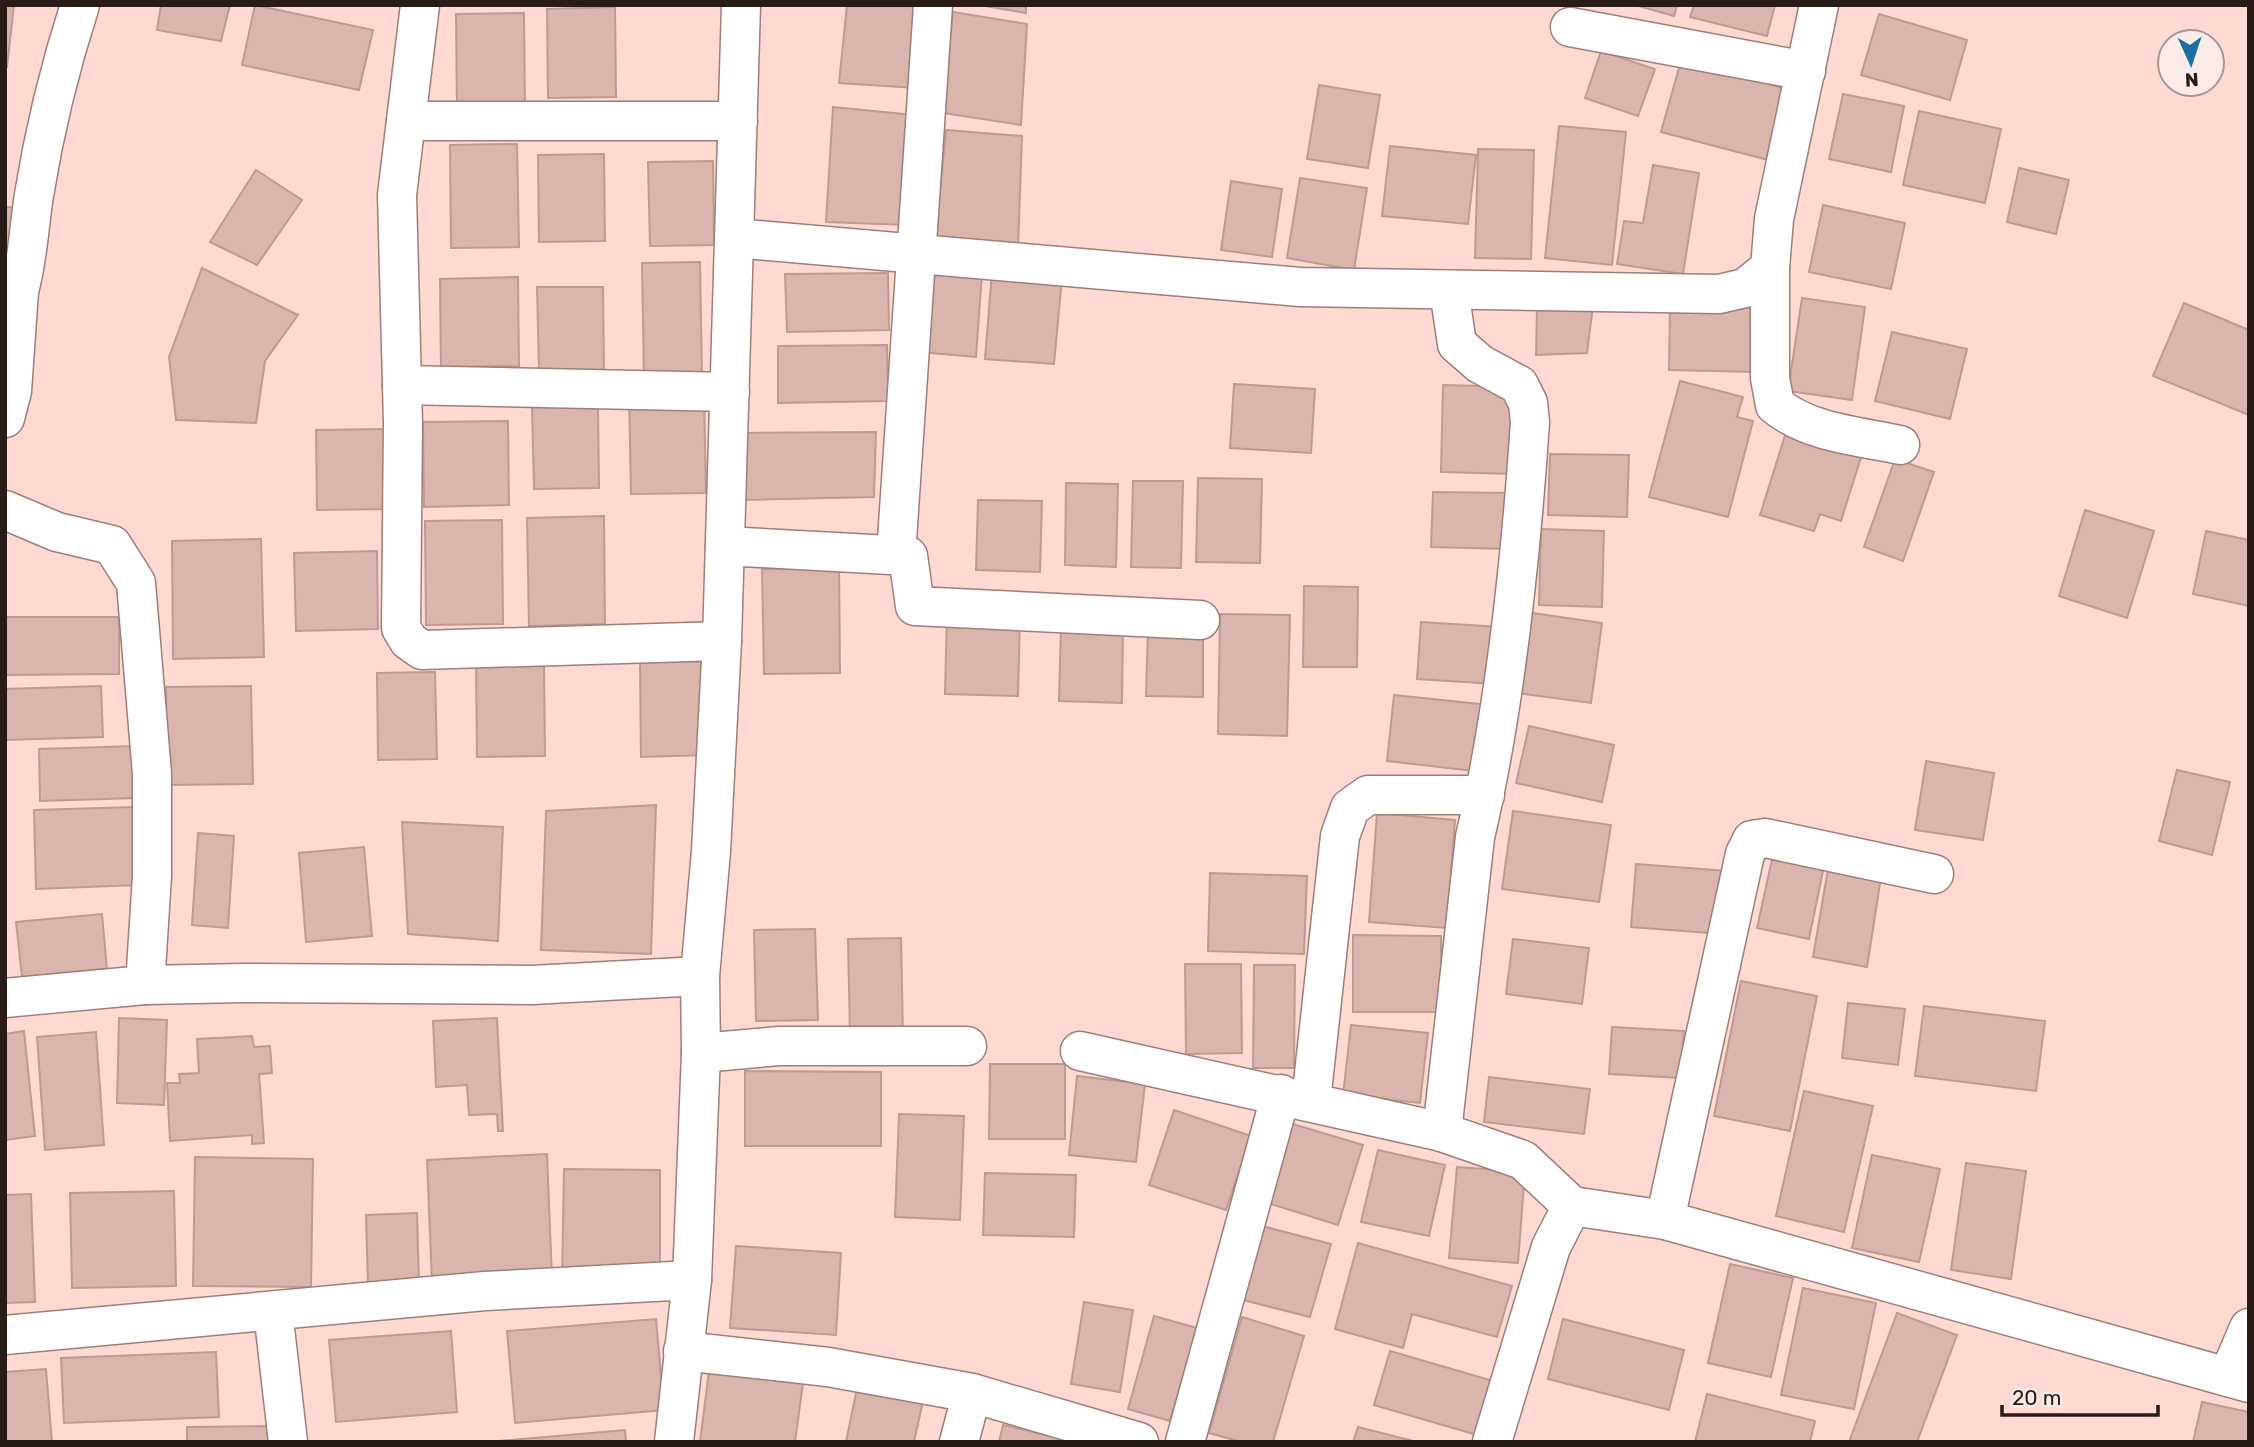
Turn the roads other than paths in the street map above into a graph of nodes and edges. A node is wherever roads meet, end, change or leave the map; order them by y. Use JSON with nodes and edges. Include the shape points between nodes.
{"nodes":[{"id":1,"x":79,"y":5,"type":"edge"},
{"id":2,"x":420,"y":5,"type":"edge"},
{"id":3,"x":741,"y":5,"type":"edge"},
{"id":4,"x":933,"y":5,"type":"edge"},
{"id":5,"x":1819,"y":5,"type":"edge"},
{"id":6,"x":1570,"y":27,"type":"dead end"},
{"id":7,"x":1806,"y":71,"type":"junction"},
{"id":8,"x":406,"y":121,"type":"junction"},
{"id":9,"x":738,"y":121,"type":"junction"},
{"id":10,"x":734,"y":239,"type":"junction"},
{"id":11,"x":917,"y":256,"type":"junction"},
{"id":12,"x":1770,"y":268,"type":"junction"},
{"id":13,"x":1449,"y":290,"type":"junction"},
{"id":14,"x":12,"y":291,"type":"edge"},
{"id":15,"x":402,"y":385,"type":"junction"},
{"id":16,"x":730,"y":392,"type":"junction"},
{"id":17,"x":5,"y":418,"type":"edge"},
{"id":18,"x":1900,"y":445,"type":"dead end"},
{"id":19,"x":5,"y":510,"type":"edge"},
{"id":20,"x":725,"y":546,"type":"junction"},
{"id":21,"x":896,"y":555,"type":"junction"},
{"id":22,"x":1200,"y":620,"type":"dead end"},
{"id":23,"x":722,"y":640,"type":"junction"},
{"id":24,"x":1485,"y":795,"type":"junction"},
{"id":25,"x":1934,"y":874,"type":"dead end"},
{"id":26,"x":700,"y":976,"type":"junction"},
{"id":27,"x":145,"y":985,"type":"junction"},
{"id":28,"x":5,"y":998,"type":"edge"},
{"id":29,"x":967,"y":1045,"type":"dead end"},
{"id":30,"x":1080,"y":1051,"type":"dead end"},
{"id":31,"x":701,"y":1054,"type":"junction"},
{"id":32,"x":1296,"y":1098,"type":"junction"},
{"id":33,"x":1442,"y":1132,"type":"junction"},
{"id":34,"x":1572,"y":1206,"type":"junction"},
{"id":35,"x":1665,"y":1220,"type":"junction"},
{"id":36,"x":692,"y":1280,"type":"junction"},
{"id":37,"x":273,"y":1311,"type":"junction"},
{"id":38,"x":2249,"y":1328,"type":"edge"},
{"id":39,"x":5,"y":1335,"type":"edge"},
{"id":40,"x":683,"y":1351,"type":"junction"},
{"id":41,"x":2239,"y":1380,"type":"edge"},
{"id":42,"x":972,"y":1393,"type":"junction"},
{"id":43,"x":288,"y":1442,"type":"edge"},
{"id":44,"x":674,"y":1442,"type":"edge"},
{"id":45,"x":959,"y":1442,"type":"edge"},
{"id":46,"x":1139,"y":1442,"type":"edge"},
{"id":47,"x":1185,"y":1442,"type":"edge"},
{"id":48,"x":1492,"y":1442,"type":"edge"}],
"edges":[{"from":1,"to":14,"type":"street","via":[[55,82],[27,262]]},
{"from":2,"to":8,"type":"street"},
{"from":3,"to":9,"type":"street"},
{"from":4,"to":11,"type":"street"},
{"from":5,"to":7,"type":"street"},
{"from":6,"to":7,"type":"street"},
{"from":7,"to":12,"type":"street","via":[[1774,219]]},
{"from":8,"to":9,"type":"street"},
{"from":8,"to":15,"type":"street","via":[[397,195]]},
{"from":9,"to":10,"type":"street"},
{"from":10,"to":11,"type":"street"},
{"from":10,"to":16,"type":"street"},
{"from":11,"to":13,"type":"street","via":[[1300,287]]},
{"from":11,"to":21,"type":"street"},
{"from":12,"to":13,"type":"street","via":[[1745,288],[1718,294]]},
{"from":12,"to":18,"type":"street","via":[[1770,379],[1775,405],[1790,417],[1818,428]]},
{"from":13,"to":24,"type":"street","via":[[1457,344],[1480,364],[1519,385],[1530,422],[1521,550]]},
{"from":14,"to":17,"type":"street","via":[[12,391]]},
{"from":15,"to":16,"type":"street"},
{"from":15,"to":23,"type":"street","via":[[401,628],[409,641],[422,650]]},
{"from":16,"to":20,"type":"street"},
{"from":19,"to":27,"type":"street","via":[[57,532],[112,545],[136,583],[152,775]]},
{"from":20,"to":21,"type":"street"},
{"from":20,"to":23,"type":"street"},
{"from":21,"to":22,"type":"street","via":[[908,556],[915,606]]},
{"from":23,"to":26,"type":"street"},
{"from":24,"to":32,"type":"street","via":[[1368,795],[1350,808],[1340,836]]},
{"from":24,"to":33,"type":"street","via":[[1475,837]]},
{"from":25,"to":35,"type":"street","via":[[1765,838],[1752,840]]},
{"from":26,"to":27,"type":"street","via":[[532,985]]},
{"from":26,"to":31,"type":"street"},
{"from":27,"to":28,"type":"street"},
{"from":29,"to":31,"type":"street","via":[[779,1046]]},
{"from":30,"to":32,"type":"street"},
{"from":31,"to":36,"type":"street"},
{"from":32,"to":33,"type":"street"},
{"from":32,"to":47,"type":"street"},
{"from":33,"to":34,"type":"street","via":[[1523,1160]]},
{"from":34,"to":35,"type":"street"},
{"from":34,"to":48,"type":"street","via":[[1551,1247]]},
{"from":35,"to":41,"type":"street"},
{"from":36,"to":37,"type":"street","via":[[485,1291]]},
{"from":36,"to":40,"type":"street"},
{"from":37,"to":39,"type":"street"},
{"from":37,"to":43,"type":"street"},
{"from":38,"to":41,"type":"street"},
{"from":40,"to":42,"type":"street","via":[[828,1367]]},
{"from":40,"to":44,"type":"street"},
{"from":42,"to":45,"type":"street"},
{"from":42,"to":46,"type":"street"}]}
